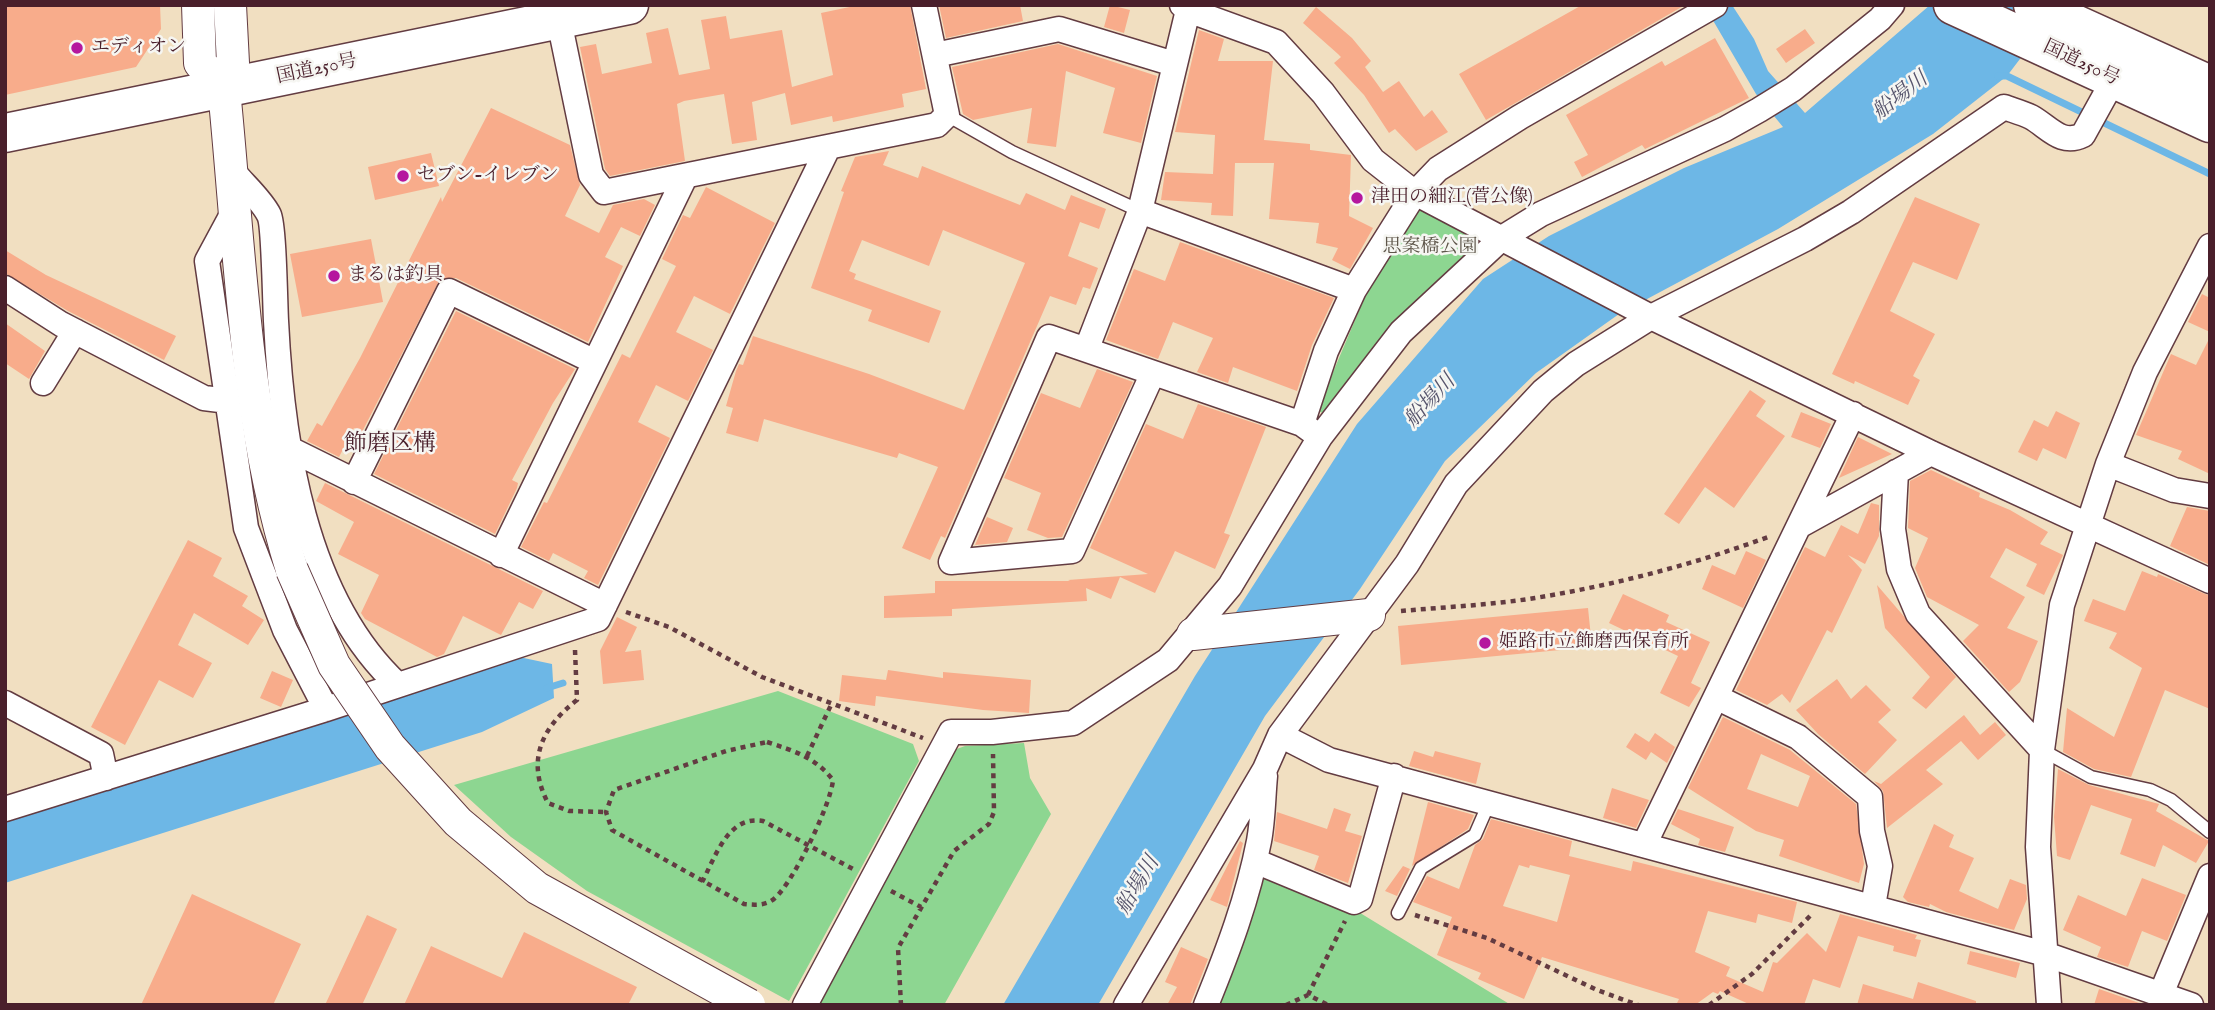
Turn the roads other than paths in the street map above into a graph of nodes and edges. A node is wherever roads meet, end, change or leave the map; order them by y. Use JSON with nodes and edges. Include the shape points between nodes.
{"nodes":[{"id":1,"x":198,"y":5,"type":"edge"},
{"id":2,"x":230,"y":5,"type":"edge"},
{"id":3,"x":629,"y":5,"type":"edge"},
{"id":4,"x":924,"y":5,"type":"edge"},
{"id":5,"x":1892,"y":5,"type":"edge"},
{"id":6,"x":1953,"y":5,"type":"edge"},
{"id":7,"x":2034,"y":5,"type":"edge"},
{"id":8,"x":1185,"y":8,"type":"edge"},
{"id":9,"x":1708,"y":10,"type":"edge"},
{"id":10,"x":557,"y":13,"type":"edge"},
{"id":11,"x":2076,"y":28,"type":"edge"},
{"id":12,"x":935,"y":55,"type":"junction"},
{"id":13,"x":1174,"y":64,"type":"junction"},
{"id":14,"x":2210,"y":85,"type":"edge"},
{"id":15,"x":224,"y":90,"type":"junction"},
{"id":16,"x":2106,"y":92,"type":"junction"},
{"id":17,"x":947,"y":115,"type":"junction"},
{"id":18,"x":2210,"y":123,"type":"edge"},
{"id":19,"x":5,"y":133,"type":"edge"},
{"id":20,"x":827,"y":149,"type":"junction"},
{"id":21,"x":232,"y":170,"type":"junction"},
{"id":22,"x":685,"y":177,"type":"junction"},
{"id":23,"x":1415,"y":193,"type":"junction"},
{"id":24,"x":235,"y":209,"type":"junction"},
{"id":25,"x":1140,"y":211,"type":"junction"},
{"id":26,"x":1502,"y":238,"type":"junction"},
{"id":27,"x":2210,"y":246,"type":"edge"},
{"id":28,"x":5,"y":288,"type":"edge"},
{"id":29,"x":1354,"y":290,"type":"junction"},
{"id":30,"x":1651,"y":317,"type":"junction"},
{"id":31,"x":75,"y":331,"type":"junction"},
{"id":32,"x":1087,"y":348,"type":"junction"},
{"id":33,"x":595,"y":362,"type":"junction"},
{"id":34,"x":1152,"y":375,"type":"junction"},
{"id":35,"x":43,"y":383,"type":"dead end"},
{"id":36,"x":228,"y":401,"type":"junction"},
{"id":37,"x":1853,"y":414,"type":"junction"},
{"id":38,"x":1311,"y":430,"type":"junction"},
{"id":39,"x":288,"y":448,"type":"junction"},
{"id":40,"x":1931,"y":453,"type":"junction"},
{"id":41,"x":2108,"y":464,"type":"junction"},
{"id":42,"x":1896,"y":472,"type":"junction"},
{"id":43,"x":354,"y":482,"type":"junction"},
{"id":44,"x":2210,"y":496,"type":"edge"},
{"id":45,"x":1799,"y":526,"type":"junction"},
{"id":46,"x":2088,"y":527,"type":"junction"},
{"id":47,"x":501,"y":555,"type":"junction"},
{"id":48,"x":2210,"y":581,"type":"edge"},
{"id":49,"x":605,"y":605,"type":"junction"},
{"id":50,"x":1369,"y":615,"type":"junction"},
{"id":51,"x":1193,"y":634,"type":"junction"},
{"id":52,"x":398,"y":685,"type":"junction"},
{"id":53,"x":1716,"y":697,"type":"junction"},
{"id":54,"x":5,"y":703,"type":"edge"},
{"id":55,"x":326,"y":709,"type":"junction"},
{"id":56,"x":1280,"y":735,"type":"junction"},
{"id":57,"x":2042,"y":750,"type":"junction"},
{"id":58,"x":1265,"y":769,"type":"junction"},
{"id":59,"x":1394,"y":776,"type":"junction"},
{"id":60,"x":106,"y":778,"type":"junction"},
{"id":61,"x":1489,"y":803,"type":"junction"},
{"id":62,"x":5,"y":809,"type":"edge"},
{"id":63,"x":2210,"y":832,"type":"edge"},
{"id":64,"x":1644,"y":845,"type":"junction"},
{"id":65,"x":1255,"y":861,"type":"junction"},
{"id":66,"x":2210,"y":876,"type":"edge"},
{"id":67,"x":1873,"y":906,"type":"junction"},
{"id":68,"x":1398,"y":913,"type":"road end"},
{"id":69,"x":2045,"y":954,"type":"junction"},
{"id":70,"x":2161,"y":994,"type":"junction"},
{"id":71,"x":749,"y":1005,"type":"edge"},
{"id":72,"x":805,"y":1005,"type":"edge"},
{"id":73,"x":1126,"y":1005,"type":"edge"},
{"id":74,"x":1206,"y":1005,"type":"edge"},
{"id":75,"x":2049,"y":1005,"type":"edge"},
{"id":76,"x":2191,"y":1005,"type":"edge"}],
"edges":[{"from":1,"to":15,"type":"street","via":[[200,62]]},
{"from":2,"to":15,"type":"street","via":[[233,62]]},
{"from":3,"to":10,"type":"highway","name":"国道250号"},
{"from":4,"to":12,"type":"street"},
{"from":5,"to":26,"type":"street","via":[[1793,89],[1759,110],[1541,214]]},
{"from":6,"to":11,"type":"highway","name":"国道250号"},
{"from":7,"to":11,"type":"highway","name":"国道250号"},
{"from":8,"to":13,"type":"street"},
{"from":8,"to":23,"type":"street","via":[[1276,42],[1323,93],[1373,160]]},
{"from":9,"to":23,"type":"street","via":[[1520,117],[1438,169]]},
{"from":10,"to":15,"type":"highway","name":"国道250号"},
{"from":10,"to":22,"type":"street","via":[[591,175],[604,192]]},
{"from":11,"to":14,"type":"highway","name":"国道250号"},
{"from":11,"to":16,"type":"highway","name":"国道250号"},
{"from":12,"to":13,"type":"street","via":[[1059,29]]},
{"from":12,"to":17,"type":"street"},
{"from":13,"to":25,"type":"street"},
{"from":15,"to":19,"type":"highway","name":"国道250号"},
{"from":15,"to":21,"type":"street"},
{"from":16,"to":18,"type":"highway","name":"国道250号"},
{"from":16,"to":30,"type":"street","via":[[2082,135],[2073,140],[2004,107],[1816,233]]},
{"from":17,"to":20,"type":"street","via":[[937,125]]},
{"from":17,"to":25,"type":"lane","via":[[1012,152]]},
{"from":20,"to":22,"type":"street"},
{"from":20,"to":49,"type":"street"},
{"from":21,"to":24,"type":"street"},
{"from":21,"to":39,"type":"street","via":[[270,216]]},
{"from":22,"to":33,"type":"street"},
{"from":23,"to":26,"type":"street"},
{"from":23,"to":29,"type":"street"},
{"from":24,"to":36,"type":"street","via":[[207,261]]},
{"from":24,"to":71,"type":"street","bridge":true,"via":[[259,441],[273,508],[292,570],[334,665],[390,747],[458,822],[537,888]]},
{"from":25,"to":29,"type":"street"},
{"from":25,"to":32,"type":"street"},
{"from":26,"to":30,"type":"street"},
{"from":26,"to":38,"type":"street","via":[[1401,332]]},
{"from":27,"to":41,"type":"street","via":[[2145,372]]},
{"from":28,"to":31,"type":"street"},
{"from":29,"to":38,"type":"street","via":[[1326,351]]},
{"from":30,"to":37,"type":"street"},
{"from":30,"to":50,"type":"street","via":[[1576,364],[1516,419],[1456,484]]},
{"from":31,"to":35,"type":"street"},
{"from":31,"to":36,"type":"street","via":[[204,398]]},
{"from":32,"to":34,"type":"street"},
{"from":32,"to":34,"type":"street","via":[[1049,337],[951,562],[1072,551]]},
{"from":33,"to":43,"type":"street","via":[[449,291]]},
{"from":33,"to":47,"type":"street"},
{"from":34,"to":38,"type":"street"},
{"from":36,"to":55,"type":"street","via":[[246,528],[285,630]]},
{"from":37,"to":40,"type":"street"},
{"from":37,"to":45,"type":"street"},
{"from":38,"to":51,"type":"street","via":[[1230,586]]},
{"from":39,"to":43,"type":"street"},
{"from":39,"to":52,"type":"street","via":[[328,583],[372,661]]},
{"from":40,"to":42,"type":"street"},
{"from":40,"to":46,"type":"street"},
{"from":41,"to":44,"type":"street","via":[[2174,490]]},
{"from":41,"to":46,"type":"street"},
{"from":42,"to":45,"type":"street"},
{"from":42,"to":57,"type":"street","via":[[1893,529],[1899,569],[1917,614]]},
{"from":43,"to":47,"type":"street"},
{"from":45,"to":53,"type":"street"},
{"from":46,"to":48,"type":"street"},
{"from":46,"to":57,"type":"street","via":[[2062,605]]},
{"from":47,"to":49,"type":"street"},
{"from":49,"to":52,"type":"street","via":[[598,619]]},
{"from":50,"to":51,"type":"street"},
{"from":50,"to":56,"type":"street"},
{"from":51,"to":72,"type":"street","via":[[1168,660],[1073,723],[951,732]]},
{"from":52,"to":55,"type":"street"},
{"from":53,"to":64,"type":"street"},
{"from":53,"to":67,"type":"street","via":[[1798,737],[1870,797],[1880,866]]},
{"from":54,"to":60,"type":"street","via":[[101,754]]},
{"from":55,"to":60,"type":"street"},
{"from":56,"to":58,"type":"street"},
{"from":56,"to":59,"type":"street","via":[[1329,760]]},
{"from":57,"to":63,"type":"lane","via":[[2091,777],[2150,790],[2171,800]]},
{"from":57,"to":69,"type":"street","via":[[2038,847]]},
{"from":58,"to":65,"type":"street"},
{"from":58,"to":73,"type":"street"},
{"from":59,"to":61,"type":"street"},
{"from":59,"to":65,"type":"street","via":[[1360,899],[1353,902]]},
{"from":60,"to":62,"type":"street"},
{"from":61,"to":64,"type":"street"},
{"from":61,"to":68,"type":"lane","via":[[1475,835],[1421,868]]},
{"from":64,"to":67,"type":"street"},
{"from":65,"to":74,"type":"street","via":[[1231,945]]},
{"from":66,"to":70,"type":"street"},
{"from":67,"to":69,"type":"street"},
{"from":69,"to":70,"type":"street"},
{"from":69,"to":75,"type":"street"},
{"from":70,"to":76,"type":"street"}]}
